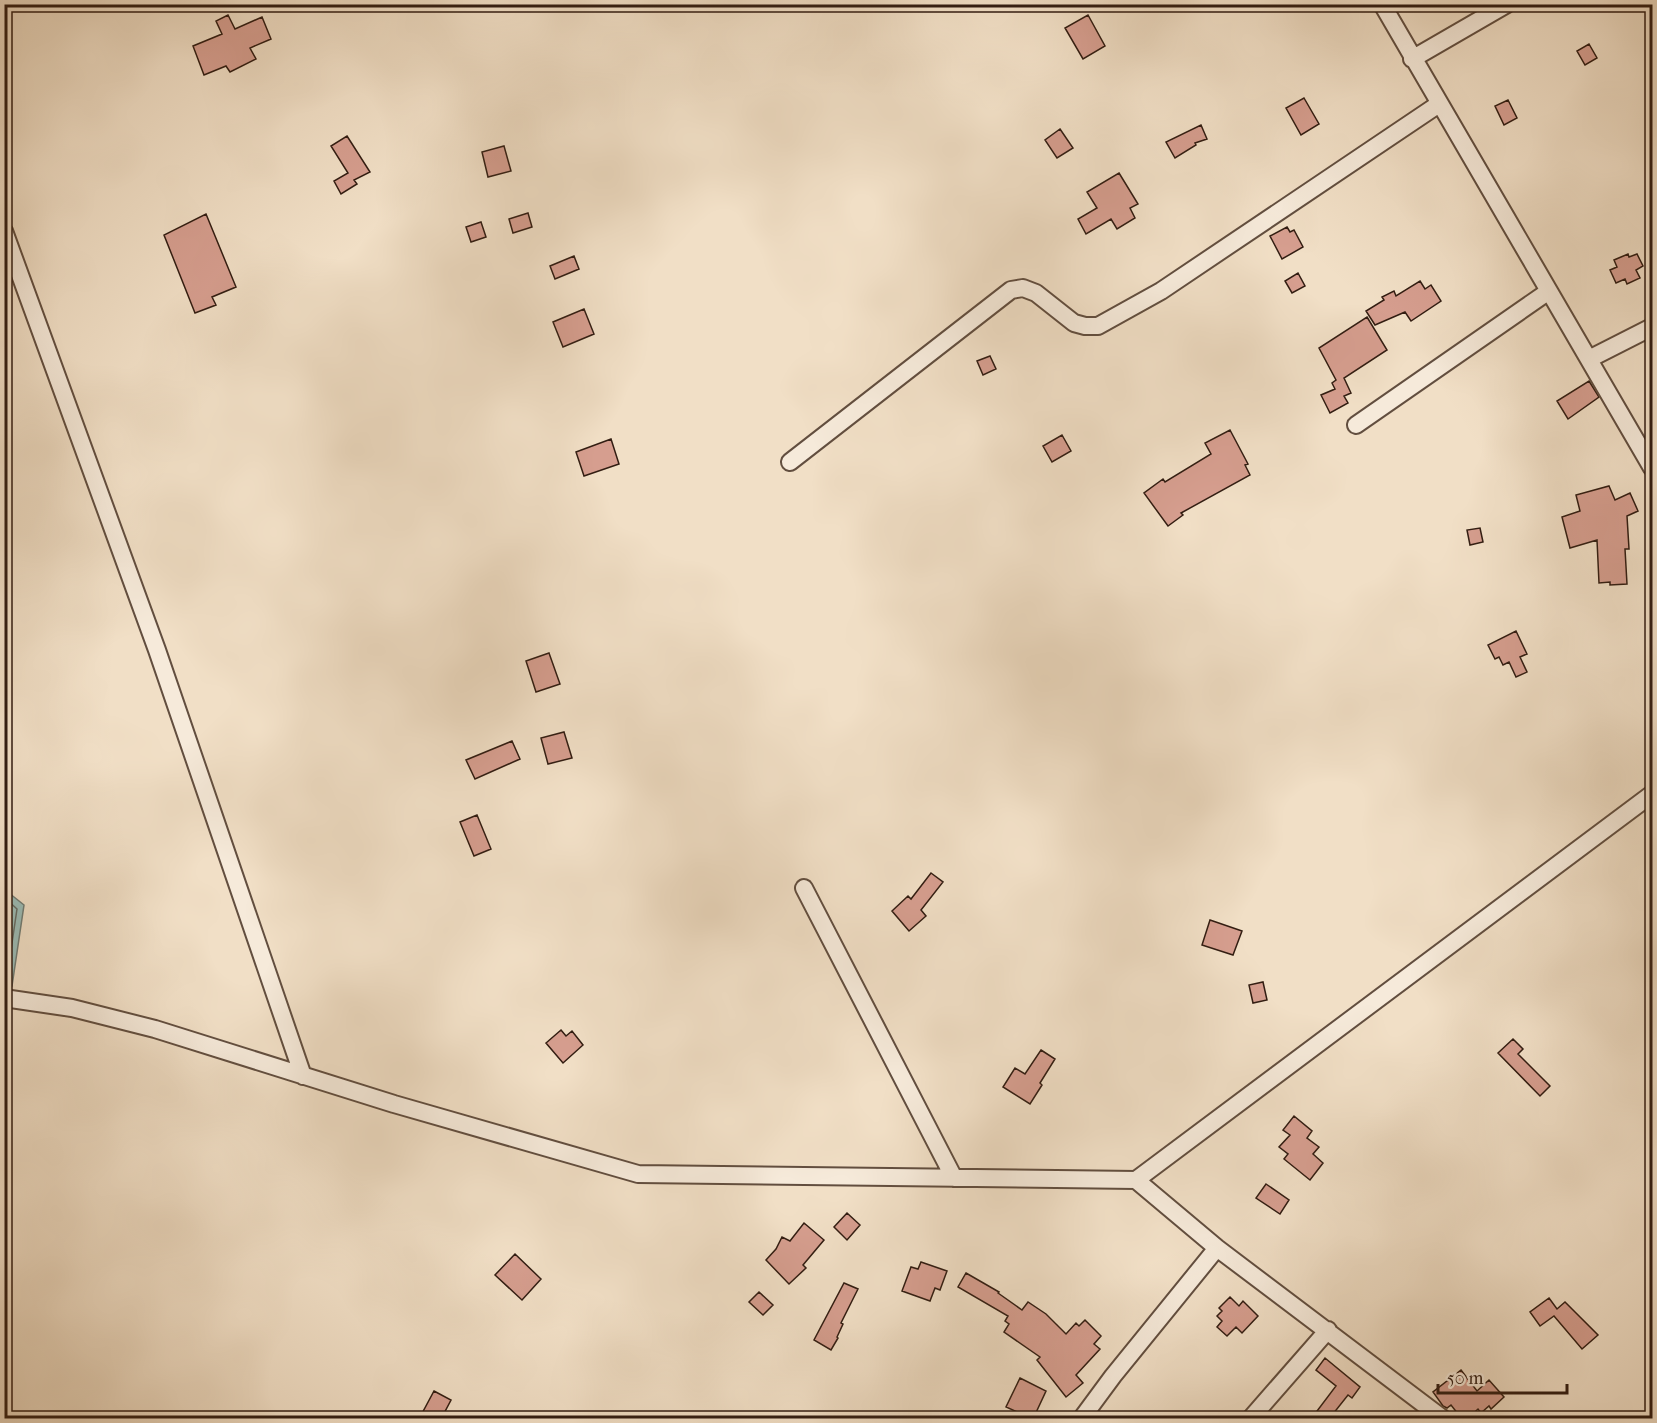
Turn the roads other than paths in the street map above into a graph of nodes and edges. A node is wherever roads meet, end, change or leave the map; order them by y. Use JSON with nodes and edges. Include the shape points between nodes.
{"nodes":[{"id":1,"x":1382,"y":4,"type":"edge"},
{"id":2,"x":1507,"y":4,"type":"edge"},
{"id":3,"x":1412,"y":59,"type":"junction"},
{"id":4,"x":1439,"y":104,"type":"junction"},
{"id":5,"x":4,"y":231,"type":"edge"},
{"id":6,"x":1549,"y":291,"type":"junction"},
{"id":7,"x":1653,"y":327,"type":"edge"},
{"id":8,"x":1589,"y":358,"type":"junction"},
{"id":9,"x":1356,"y":425,"type":"dead end"},
{"id":10,"x":790,"y":462,"type":"dead end"},
{"id":11,"x":1653,"y":468,"type":"edge"},
{"id":12,"x":1653,"y":795,"type":"edge"},
{"id":13,"x":804,"y":888,"type":"dead end"},
{"id":14,"x":4,"y":998,"type":"edge"},
{"id":15,"x":303,"y":1076,"type":"junction"},
{"id":16,"x":954,"y":1178,"type":"junction"},
{"id":17,"x":1136,"y":1180,"type":"junction"},
{"id":18,"x":1217,"y":1248,"type":"junction"},
{"id":19,"x":1328,"y":1330,"type":"junction"},
{"id":20,"x":1082,"y":1419,"type":"edge"},
{"id":21,"x":1251,"y":1419,"type":"edge"},
{"id":22,"x":1442,"y":1419,"type":"edge"}],
"edges":[{"from":1,"to":3,"type":"street"},
{"from":2,"to":3,"type":"street"},
{"from":3,"to":4,"type":"street"},
{"from":4,"to":6,"type":"street"},
{"from":4,"to":10,"type":"street","via":[[1161,291],[1098,326],[1074,323],[1036,292],[1011,290]]},
{"from":5,"to":15,"type":"street","via":[[160,661]]},
{"from":6,"to":8,"type":"street"},
{"from":6,"to":9,"type":"street"},
{"from":7,"to":8,"type":"street"},
{"from":8,"to":11,"type":"street"},
{"from":12,"to":17,"type":"street"},
{"from":13,"to":16,"type":"street"},
{"from":14,"to":15,"type":"street","via":[[72,1008],[156,1029]]},
{"from":15,"to":16,"type":"street","via":[[638,1174]]},
{"from":16,"to":17,"type":"street"},
{"from":17,"to":18,"type":"street"},
{"from":18,"to":19,"type":"street"},
{"from":18,"to":20,"type":"street"},
{"from":19,"to":21,"type":"street"},
{"from":19,"to":22,"type":"street"}]}
